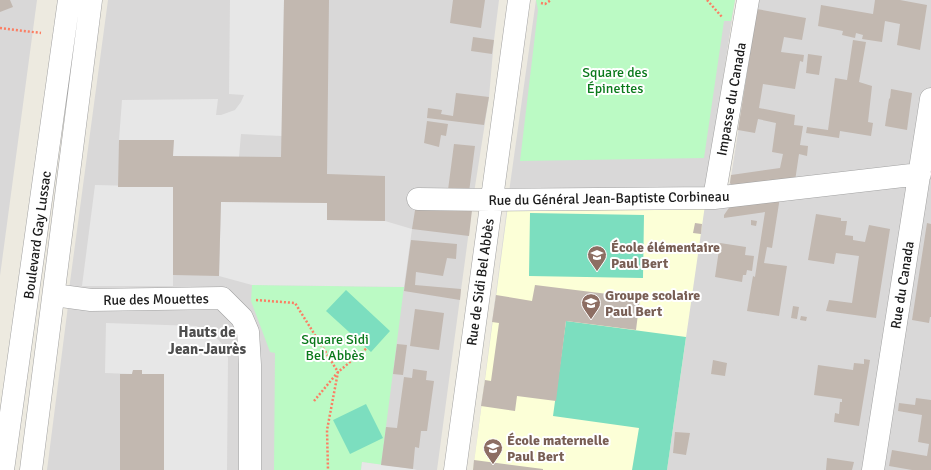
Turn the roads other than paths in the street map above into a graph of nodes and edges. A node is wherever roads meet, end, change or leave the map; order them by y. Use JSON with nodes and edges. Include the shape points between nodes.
{"nodes":[{"id":1,"x":69,"y":0,"type":"edge"},
{"id":2,"x":91,"y":0,"type":"edge"},
{"id":3,"x":519,"y":0,"type":"edge"},
{"id":4,"x":748,"y":0,"type":"edge"},
{"id":5,"x":931,"y":99,"type":"edge"},
{"id":6,"x":920,"y":174,"type":"junction"},
{"id":7,"x":714,"y":198,"type":"junction"},
{"id":8,"x":418,"y":199,"type":"dead end"},
{"id":9,"x":491,"y":200,"type":"junction"},
{"id":10,"x":54,"y":295,"type":"junction"},
{"id":11,"x":6,"y":406,"type":"edge"},
{"id":12,"x":4,"y":470,"type":"edge"},
{"id":13,"x":31,"y":470,"type":"edge"},
{"id":14,"x":250,"y":470,"type":"edge"},
{"id":15,"x":455,"y":470,"type":"edge"},
{"id":16,"x":873,"y":470,"type":"edge"}],
"edges":[{"from":1,"to":11,"type":"street","name":"Boulevard Gay Lussac"},
{"from":2,"to":10,"type":"street","name":"Boulevard Gay Lussac"},
{"from":3,"to":9,"type":"street","name":"Rue de Sidi Bel Abbès"},
{"from":4,"to":7,"type":"street","name":"Impasse du Canada"},
{"from":5,"to":6,"type":"street","name":"Rue du Canada"},
{"from":6,"to":7,"type":"street","name":"Rue du Général Jean-Baptiste Corbineau"},
{"from":6,"to":16,"type":"street","name":"Rue du Canada"},
{"from":7,"to":9,"type":"street","name":"Rue du Général Jean-Baptiste Corbineau"},
{"from":8,"to":9,"type":"street","name":"Rue du Général Jean-Baptiste Corbineau"},
{"from":9,"to":15,"type":"street","name":"Rue de Sidi Bel Abbès"},
{"from":10,"to":13,"type":"street","name":"Boulevard Gay Lussac"},
{"from":10,"to":14,"type":"street","name":"Rue des Mouettes","via":[[91,300],[222,298],[242,318],[248,332]]},
{"from":11,"to":12,"type":"street","name":"Boulevard Gay Lussac"}]}
